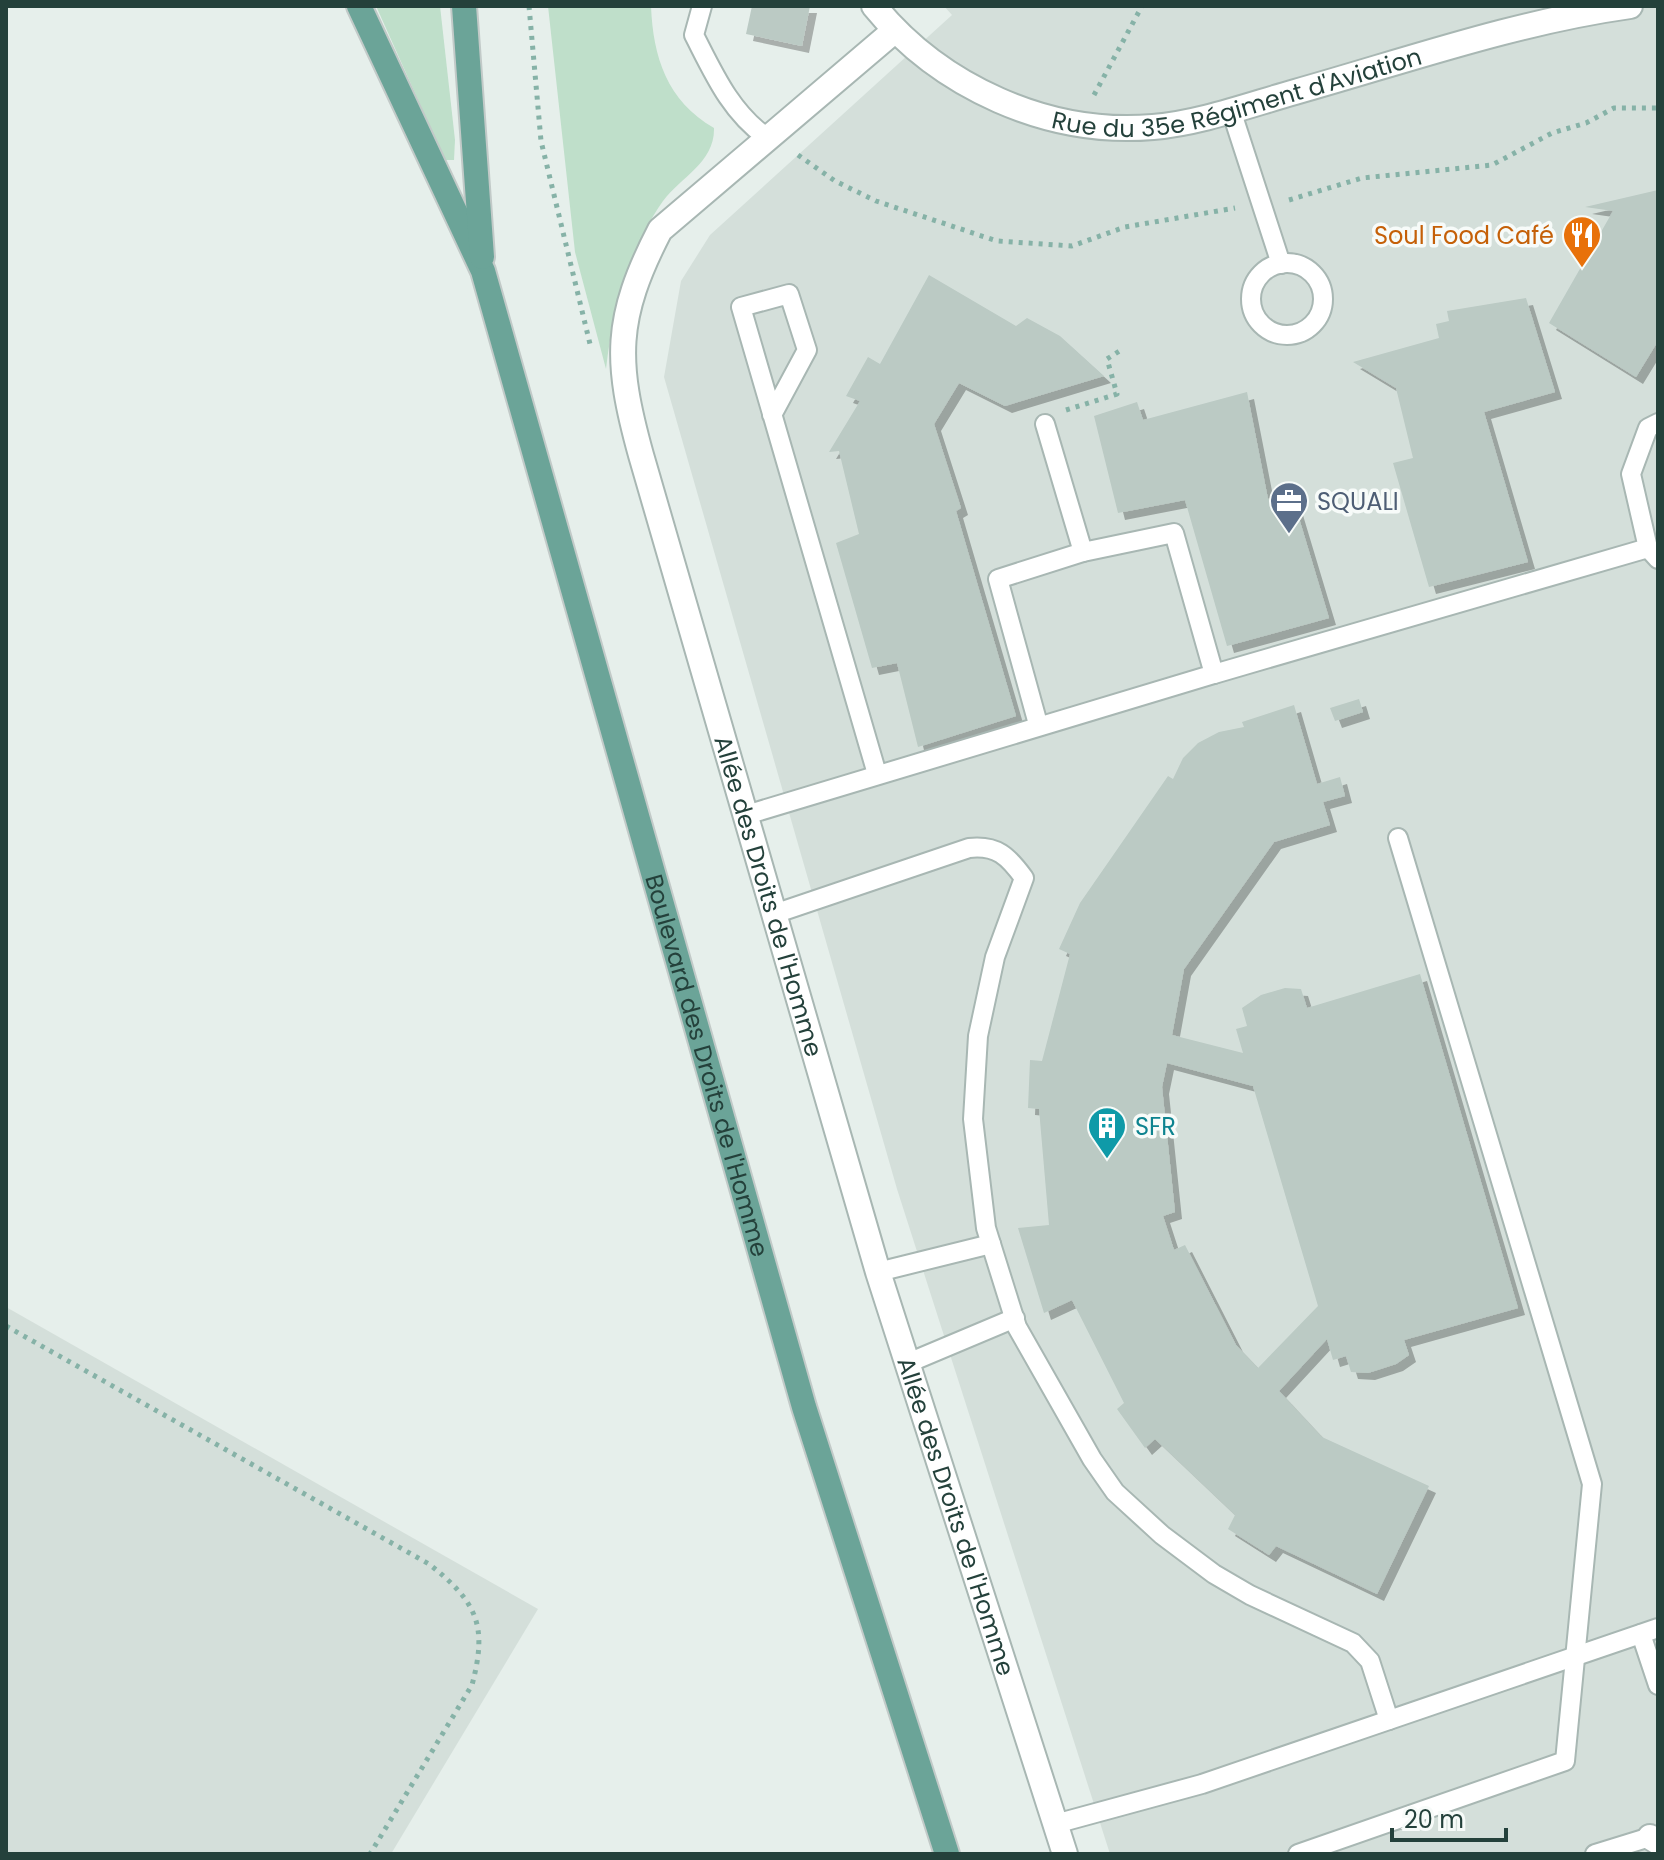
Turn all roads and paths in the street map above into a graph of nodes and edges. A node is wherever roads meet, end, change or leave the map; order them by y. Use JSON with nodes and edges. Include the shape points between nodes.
{"nodes":[{"id":1,"x":359,"y":6,"type":"edge"},
{"id":2,"x":464,"y":6,"type":"edge"},
{"id":3,"x":702,"y":6,"type":"edge"},
{"id":4,"x":874,"y":6,"type":"edge"},
{"id":5,"x":1142,"y":6,"type":"edge"},
{"id":6,"x":1630,"y":6,"type":"edge"},
{"id":7,"x":894,"y":31,"type":"junction"},
{"id":8,"x":1658,"y":108,"type":"edge"},
{"id":9,"x":1231,"y":110,"type":"junction"},
{"id":10,"x":1083,"y":126,"type":"junction"},
{"id":11,"x":766,"y":137,"type":"junction"},
{"id":12,"x":1261,"y":203,"type":"junction"},
{"id":13,"x":1281,"y":264,"type":"junction"},
{"id":14,"x":483,"y":271,"type":"junction"},
{"id":15,"x":1121,"y":350,"type":"dead end"},
{"id":16,"x":772,"y":415,"type":"junction"},
{"id":17,"x":1658,"y":423,"type":"edge"},
{"id":18,"x":1045,"y":424,"type":"joint"},
{"id":19,"x":1083,"y":552,"type":"junction"},
{"id":20,"x":1653,"y":553,"type":"edge"},
{"id":21,"x":1214,"y":674,"type":"junction"},
{"id":22,"x":1038,"y":724,"type":"junction"},
{"id":23,"x":877,"y":774,"type":"junction"},
{"id":24,"x":746,"y":815,"type":"junction"},
{"id":25,"x":1398,"y":838,"type":"dead end"},
{"id":26,"x":774,"y":914,"type":"junction"},
{"id":27,"x":991,"y":1244,"type":"junction"},
{"id":28,"x":878,"y":1272,"type":"junction"},
{"id":29,"x":1015,"y":1318,"type":"junction"},
{"id":30,"x":6,"y":1326,"type":"edge"},
{"id":31,"x":908,"y":1363,"type":"junction"},
{"id":32,"x":1650,"y":1631,"type":"edge"},
{"id":33,"x":1576,"y":1656,"type":"junction"},
{"id":34,"x":1658,"y":1685,"type":"edge"},
{"id":35,"x":1389,"y":1720,"type":"junction"},
{"id":36,"x":1055,"y":1824,"type":"junction"},
{"id":37,"x":1654,"y":1839,"type":"edge"},
{"id":38,"x":370,"y":1854,"type":"edge"},
{"id":39,"x":947,"y":1854,"type":"edge"},
{"id":40,"x":1065,"y":1854,"type":"edge"},
{"id":41,"x":1298,"y":1854,"type":"edge"},
{"id":42,"x":1595,"y":1854,"type":"edge"}],
"edges":[{"from":1,"to":14,"type":"main road","name":"Boulevard des Droits de l'Homme"},
{"from":2,"to":14,"type":"main road","name":"Boulevard des Droits de l'Homme"},
{"from":3,"to":11,"type":"lane","via":[[694,35],[722,91]]},
{"from":4,"to":7,"type":"street","name":"Rue du 35e Régiment d'Aviation"},
{"from":5,"to":10,"type":"path","via":[[1100,78]]},
{"from":6,"to":9,"type":"street","name":"Rue du 35e Régiment d'Aviation","via":[[1572,14]]},
{"from":7,"to":10,"type":"street","name":"Rue du 35e Régiment d'Aviation","via":[[954,77],[1022,111]]},
{"from":7,"to":11,"type":"street","name":"Allée des Droits de l'Homme"},
{"from":8,"to":12,"type":"path","via":[[1614,108],[1492,165],[1362,178],[1303,198]]},
{"from":9,"to":10,"type":"street","name":"Rue du 35e Régiment d'Aviation","via":[[1153,127]]},
{"from":9,"to":12,"type":"lane"},
{"from":11,"to":12,"type":"path","via":[[876,201],[997,241],[1072,246],[1125,227]]},
{"from":11,"to":24,"type":"street","name":"Allée des Droits de l'Homme","via":[[660,230],[640,269],[620,354],[629,414]]},
{"from":12,"to":13,"type":"lane"},
{"from":13,"to":13,"type":"lane","via":[[1310,271],[1321,288],[1319,316],[1297,334],[1265,328],[1252,309],[1260,275]]},
{"from":14,"to":39,"type":"main road","name":"Boulevard des Droits de l'Homme","via":[[804,1407]]},
{"from":15,"to":18,"type":"path","via":[[1107,359],[1117,394],[1047,416]]},
{"from":16,"to":16,"type":"lane","via":[[741,307],[789,294],[807,350]]},
{"from":16,"to":23,"type":"lane"},
{"from":17,"to":20,"type":"lane","via":[[1648,428],[1631,474]]},
{"from":18,"to":19,"type":"lane"},
{"from":19,"to":21,"type":"lane","via":[[1174,533]]},
{"from":19,"to":22,"type":"lane","via":[[998,579]]},
{"from":20,"to":21,"type":"lane"},
{"from":21,"to":22,"type":"lane"},
{"from":22,"to":23,"type":"lane"},
{"from":23,"to":24,"type":"lane"},
{"from":24,"to":26,"type":"street","name":"Allée des Droits de l'Homme"},
{"from":25,"to":33,"type":"lane","via":[[1592,1484]]},
{"from":26,"to":27,"type":"lane","via":[[969,848],[988,846],[1003,852],[1024,878],[995,957],[978,1036],[973,1119]]},
{"from":26,"to":28,"type":"street","name":"Allée des Droits de l'Homme"},
{"from":27,"to":28,"type":"lane"},
{"from":27,"to":29,"type":"lane"},
{"from":28,"to":31,"type":"street","name":"Allée des Droits de l'Homme"},
{"from":29,"to":31,"type":"lane"},
{"from":29,"to":35,"type":"lane","via":[[1115,1492],[1214,1574],[1353,1643],[1370,1661]]},
{"from":30,"to":38,"type":"path","via":[[429,1564],[458,1587],[472,1607],[481,1632],[472,1685]]},
{"from":31,"to":36,"type":"street","name":"Allée des Droits de l'Homme"},
{"from":32,"to":33,"type":"lane"},
{"from":32,"to":34,"type":"lane"},
{"from":33,"to":35,"type":"lane"},
{"from":33,"to":41,"type":"lane","via":[[1565,1761]]},
{"from":35,"to":36,"type":"lane","via":[[1202,1784]]},
{"from":36,"to":40,"type":"street","name":"Allée des Droits de l'Homme"},
{"from":37,"to":42,"type":"lane"}]}
